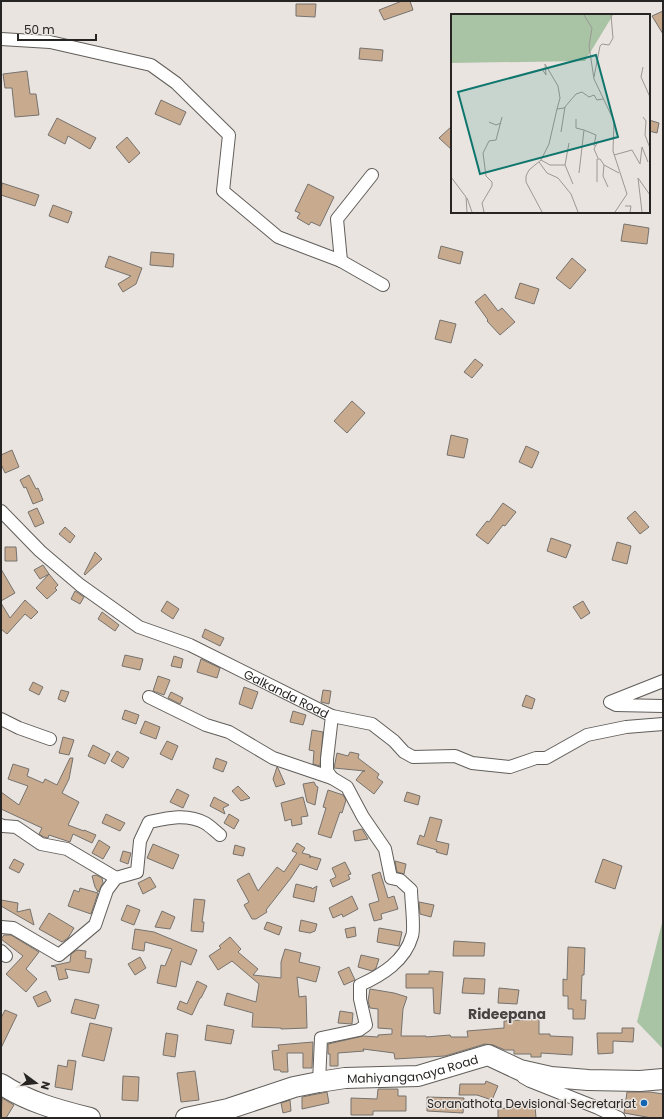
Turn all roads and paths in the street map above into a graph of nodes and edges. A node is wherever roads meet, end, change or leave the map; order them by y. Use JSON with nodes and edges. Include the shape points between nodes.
{"nodes":[{"id":1,"x":1,"y":39,"type":"edge"},
{"id":2,"x":372,"y":175,"type":"dead end"},
{"id":3,"x":341,"y":261,"type":"junction"},
{"id":4,"x":383,"y":285,"type":"dead end"},
{"id":5,"x":1,"y":511,"type":"edge"},
{"id":6,"x":663,"y":681,"type":"edge"},
{"id":7,"x":149,"y":698,"type":"dead end"},
{"id":8,"x":663,"y":706,"type":"edge"},
{"id":9,"x":332,"y":716,"type":"junction"},
{"id":10,"x":1,"y":719,"type":"edge"},
{"id":11,"x":663,"y":724,"type":"edge"},
{"id":12,"x":50,"y":739,"type":"dead end"},
{"id":13,"x":332,"y":778,"type":"junction"},
{"id":14,"x":1,"y":825,"type":"edge"},
{"id":15,"x":220,"y":835,"type":"dead end"},
{"id":16,"x":116,"y":878,"type":"junction"},
{"id":17,"x":1,"y":927,"type":"edge"},
{"id":18,"x":488,"y":1055,"type":"junction"},
{"id":19,"x":663,"y":1079,"type":"edge"},
{"id":20,"x":319,"y":1082,"type":"junction"},
{"id":21,"x":1,"y":1084,"type":"edge"},
{"id":22,"x":90,"y":1118,"type":"edge"},
{"id":23,"x":186,"y":1118,"type":"edge"},
{"id":24,"x":619,"y":1118,"type":"edge"}],
"edges":[{"from":1,"to":3,"type":"street","via":[[50,42],[151,65],[176,83],[228,135],[223,190],[278,238]]},
{"from":2,"to":3,"type":"street","via":[[337,219]]},
{"from":3,"to":4,"type":"street"},
{"from":5,"to":9,"type":"street","name":"Galkanda Road","via":[[40,551],[80,585],[139,627],[190,645]]},
{"from":6,"to":8,"type":"street","via":[[610,702],[616,705]]},
{"from":7,"to":13,"type":"street","via":[[206,725],[229,732],[273,758]]},
{"from":9,"to":11,"type":"street","via":[[372,724],[404,752],[414,757],[455,756],[472,763],[510,767],[536,758],[546,758],[586,735],[626,727]]},
{"from":9,"to":13,"type":"street","name":"Galkanda Road","via":[[326,759],[327,771]]},
{"from":10,"to":12,"type":"street"},
{"from":13,"to":20,"type":"street","via":[[347,787],[363,817],[385,849],[391,878],[400,880],[411,890],[413,935],[404,955],[377,977],[360,985],[360,999],[366,1025],[359,1030],[321,1038]]},
{"from":14,"to":16,"type":"street","via":[[16,827],[41,844],[67,850]]},
{"from":15,"to":16,"type":"street","via":[[205,823],[192,818],[172,817],[148,822],[140,841],[137,872]]},
{"from":16,"to":17,"type":"street","via":[[107,890],[95,925],[59,955],[13,928]]},
{"from":18,"to":19,"type":"main road","name":"Mahiyanganaya Road","via":[[520,1070],[551,1077],[640,1081]]},
{"from":18,"to":20,"type":"main road","name":"Mahiyanganaya Road","via":[[418,1076],[346,1078]]},
{"from":18,"to":24,"type":"street","via":[[530,1081]]},
{"from":20,"to":23,"type":"main road","name":"Mahiyanganaya Road","via":[[294,1087],[228,1109]]},
{"from":21,"to":22,"type":"main road","via":[[15,1094],[36,1103]]}]}
